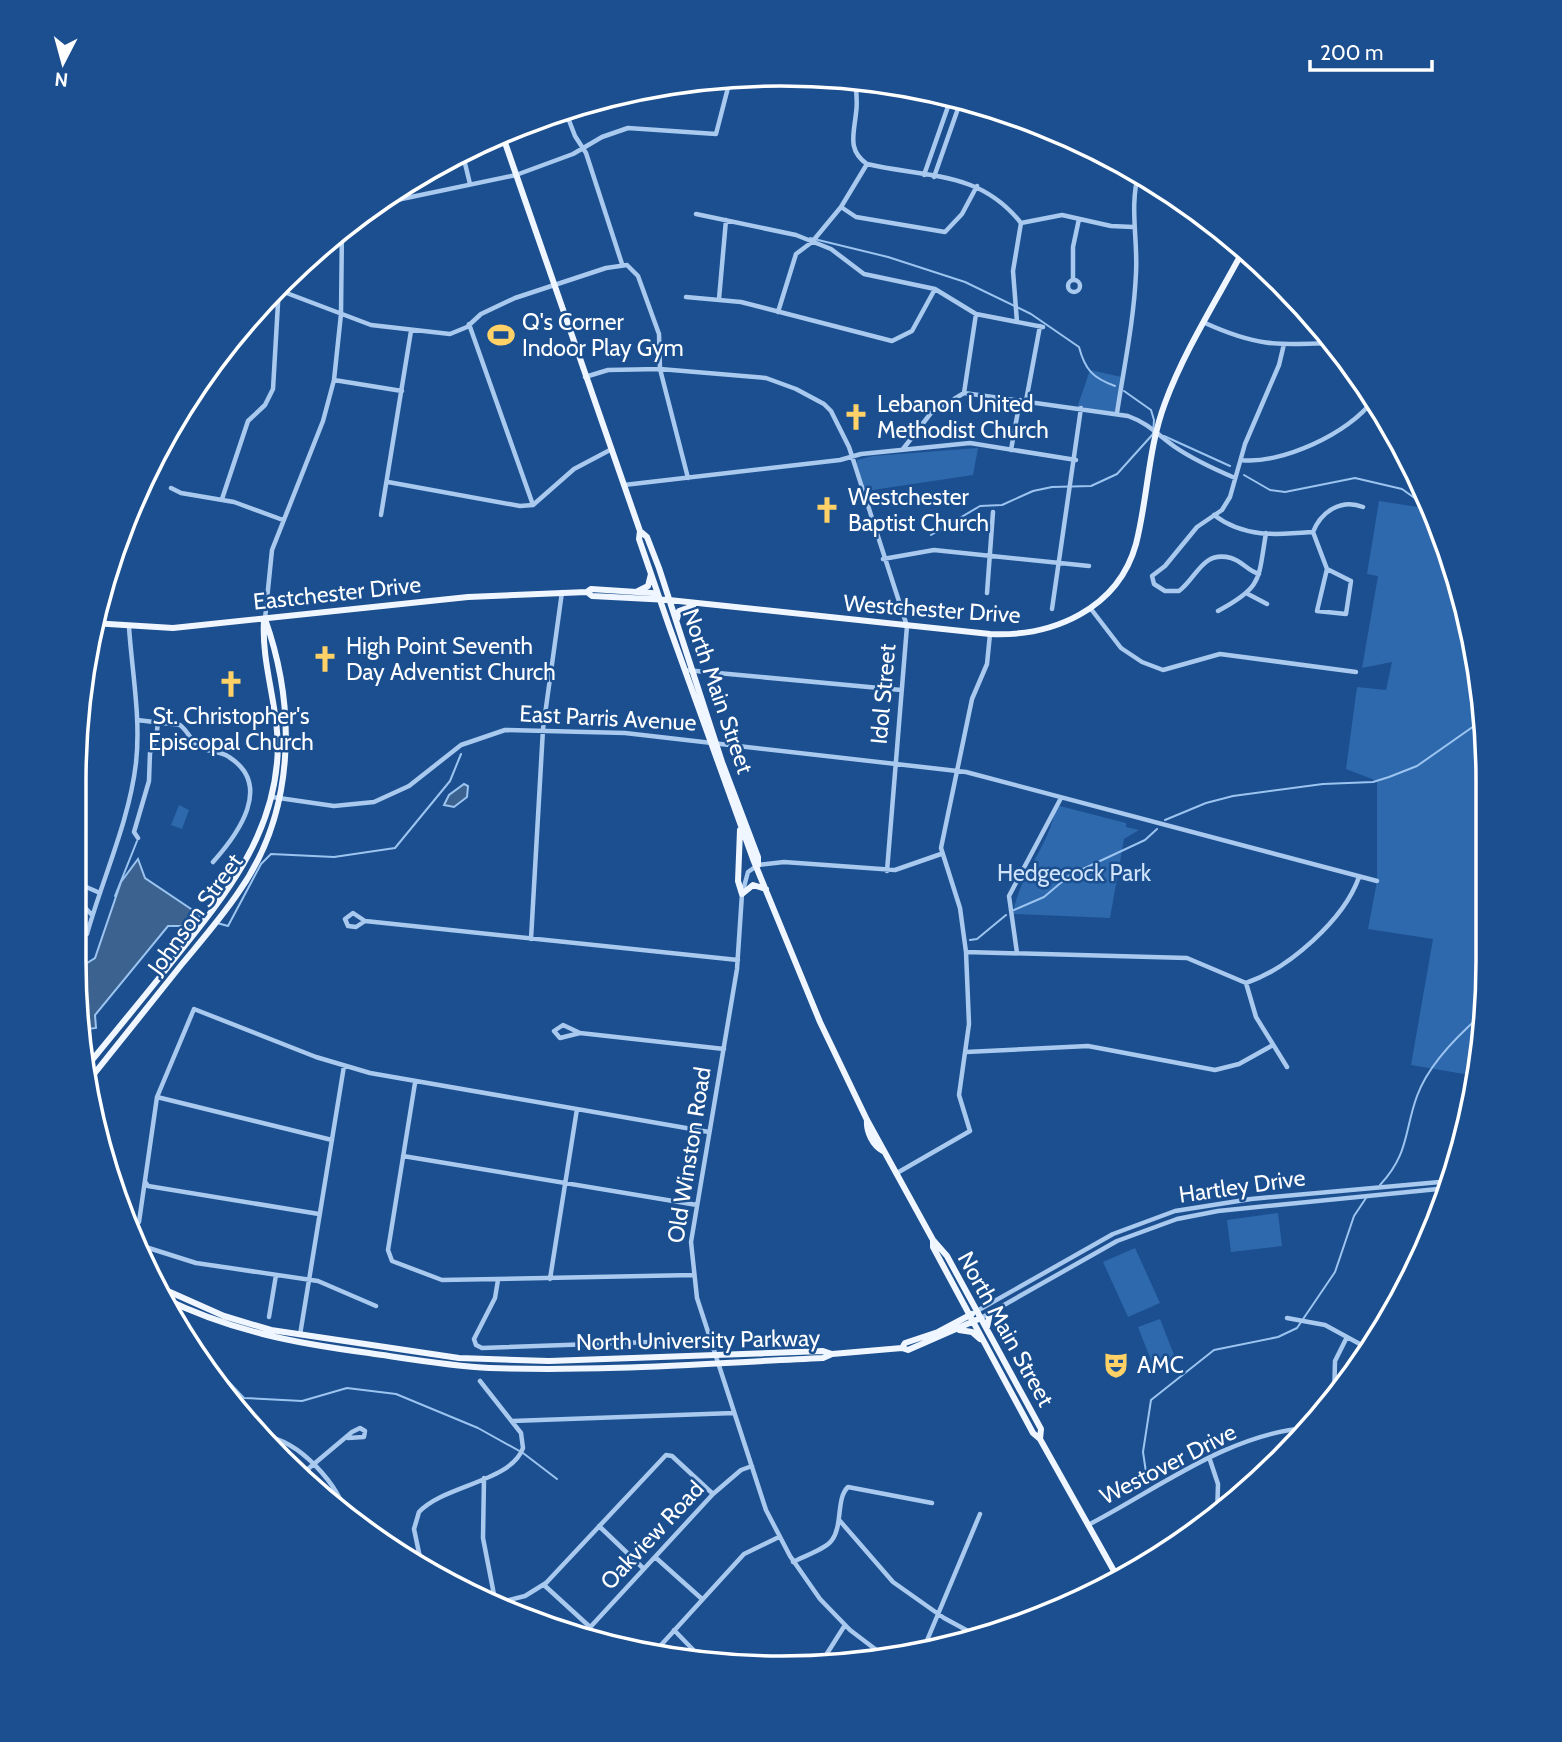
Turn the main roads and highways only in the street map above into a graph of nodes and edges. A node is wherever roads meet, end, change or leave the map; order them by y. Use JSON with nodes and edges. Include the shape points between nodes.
{"nodes":[{"id":1,"x":505,"y":143,"type":"edge"},
{"id":2,"x":1239,"y":258,"type":"edge"},
{"id":3,"x":640,"y":530,"type":"junction"},
{"id":4,"x":651,"y":572,"type":"junction"},
{"id":5,"x":627,"y":591,"type":"junction"},
{"id":6,"x":586,"y":592,"type":"junction"},
{"id":7,"x":665,"y":600,"type":"junction"},
{"id":8,"x":711,"y":605,"type":"junction"},
{"id":9,"x":265,"y":619,"type":"junction"},
{"id":10,"x":104,"y":624,"type":"edge"},
{"id":11,"x":677,"y":625,"type":"junction"},
{"id":12,"x":714,"y":743,"type":"junction"},
{"id":13,"x":741,"y":825,"type":"junction"},
{"id":14,"x":758,"y":865,"type":"junction"},
{"id":15,"x":766,"y":890,"type":"junction"},
{"id":16,"x":93,"y":1059,"type":"edge"},
{"id":17,"x":95,"y":1073,"type":"edge"},
{"id":18,"x":933,"y":1240,"type":"junction"},
{"id":19,"x":938,"y":1256,"type":"junction"},
{"id":20,"x":947,"y":1256,"type":"junction"},
{"id":21,"x":169,"y":1290,"type":"edge"},
{"id":22,"x":963,"y":1300,"type":"junction"},
{"id":23,"x":176,"y":1304,"type":"edge"},
{"id":24,"x":990,"y":1313,"type":"road end"},
{"id":25,"x":979,"y":1315,"type":"junction"},
{"id":26,"x":972,"y":1319,"type":"junction"},
{"id":27,"x":956,"y":1326,"type":"junction"},
{"id":28,"x":987,"y":1329,"type":"junction"},
{"id":29,"x":299,"y":1339,"type":"junction"},
{"id":30,"x":984,"y":1343,"type":"junction"},
{"id":31,"x":1040,"y":1439,"type":"junction"},
{"id":32,"x":1114,"y":1571,"type":"edge"}],
"edges":[{"from":1,"to":3,"type":"main road","name":"North Main Street"},
{"from":2,"to":8,"type":"main road","name":"Westchester Drive","via":[[1173,384],[1156,431],[1135,546],[1111,590],[1091,609],[1042,631],[990,634]]},
{"from":3,"to":4,"type":"main road","name":"North Main Street"},
{"from":3,"to":7,"type":"main road","name":"North Main Street","via":[[647,537]]},
{"from":4,"to":5,"type":"main road","via":[[645,589]]},
{"from":4,"to":7,"type":"main road","name":"North Main Street"},
{"from":5,"to":6,"type":"main road","name":"Eastchester Drive"},
{"from":5,"to":7,"type":"main road","name":"Eastchester Drive","via":[[652,593]]},
{"from":6,"to":7,"type":"main road","name":"Eastchester Drive"},
{"from":6,"to":9,"type":"main road","name":"Eastchester Drive","via":[[468,597]]},
{"from":7,"to":8,"type":"main road","name":"Westchester Drive"},
{"from":7,"to":11,"type":"main road","name":"North Main Street"},
{"from":7,"to":12,"type":"main road","name":"North Main Street","via":[[685,670]]},
{"from":8,"to":11,"type":"main road","via":[[683,608]]},
{"from":9,"to":10,"type":"main road","name":"Eastchester Drive","via":[[173,628]]},
{"from":9,"to":16,"type":"main road","name":"Johnson Street","via":[[278,746],[272,797],[255,845],[230,889]]},
{"from":9,"to":17,"type":"main road","name":"Johnson Street","via":[[285,722],[281,799],[238,894]]},
{"from":11,"to":12,"type":"main road","name":"North Main Street"},
{"from":12,"to":13,"type":"main road","name":"North Main Street"},
{"from":12,"to":14,"type":"main road","name":"North Main Street"},
{"from":13,"to":14,"type":"main road","name":"North Main Street"},
{"from":13,"to":15,"type":"main road","via":[[741,894],[753,886]]},
{"from":14,"to":15,"type":"main road","name":"North Main Street"},
{"from":15,"to":18,"type":"main road","name":"North Main Street","via":[[820,1022],[881,1148]]},
{"from":18,"to":19,"type":"main road","name":"North Main Street"},
{"from":18,"to":20,"type":"main road","name":"North Main Street"},
{"from":19,"to":20,"type":"main road"},
{"from":19,"to":22,"type":"main road","name":"North Main Street"},
{"from":20,"to":25,"type":"main road","name":"North Main Street"},
{"from":21,"to":29,"type":"main road","name":"North University Parkway","via":[[246,1324]]},
{"from":22,"to":26,"type":"main road","name":"North Main Street"},
{"from":22,"to":27,"type":"main road"},
{"from":23,"to":29,"type":"main road","name":"North University Parkway","via":[[230,1327]]},
{"from":24,"to":28,"type":"main road"},
{"from":25,"to":26,"type":"main road","name":"North University Parkway"},
{"from":25,"to":28,"type":"main road","name":"North Main Street"},
{"from":26,"to":27,"type":"main road","name":"North University Parkway"},
{"from":26,"to":30,"type":"main road","name":"North Main Street"},
{"from":27,"to":29,"type":"main road","name":"North University Parkway","via":[[916,1348],[717,1359],[483,1360]]},
{"from":27,"to":30,"type":"main road"},
{"from":28,"to":31,"type":"main road","name":"North Main Street","via":[[1041,1429]]},
{"from":30,"to":31,"type":"main road","name":"North Main Street"},
{"from":31,"to":32,"type":"main road","name":"North Main Street"}]}
